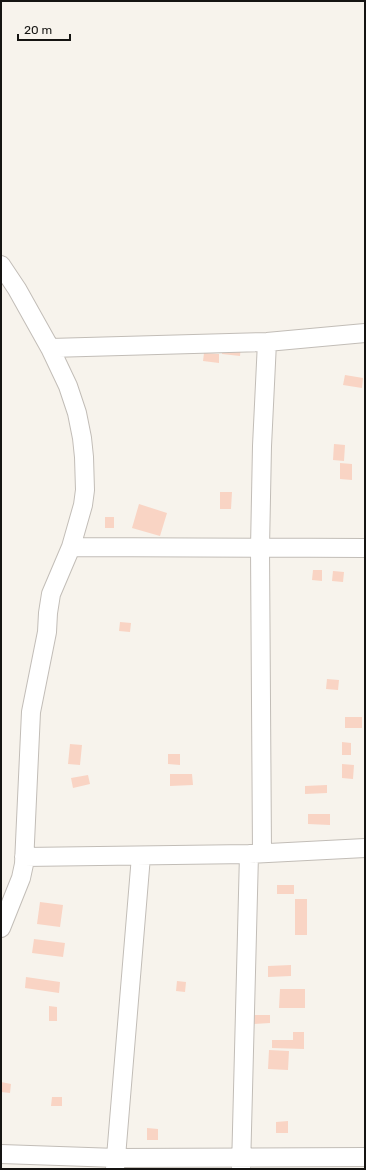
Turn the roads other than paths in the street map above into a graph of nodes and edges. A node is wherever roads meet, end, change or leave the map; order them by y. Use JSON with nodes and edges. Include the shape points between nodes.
{"nodes":[{"id":1,"x":1,"y":265,"type":"edge"},
{"id":2,"x":365,"y":333,"type":"edge"},
{"id":3,"x":267,"y":342,"type":"junction"},
{"id":4,"x":50,"y":348,"type":"junction"},
{"id":5,"x":71,"y":547,"type":"junction"},
{"id":6,"x":260,"y":548,"type":"junction"},
{"id":7,"x":365,"y":548,"type":"edge"},
{"id":8,"x":365,"y":848,"type":"edge"},
{"id":9,"x":256,"y":854,"type":"junction"},
{"id":10,"x":141,"y":856,"type":"junction"},
{"id":11,"x":24,"y":857,"type":"junction"},
{"id":12,"x":1,"y":928,"type":"edge"},
{"id":13,"x":1,"y":1154,"type":"edge"},
{"id":14,"x":365,"y":1157,"type":"edge"},
{"id":15,"x":116,"y":1164,"type":"edge"},
{"id":16,"x":241,"y":1164,"type":"edge"}],
"edges":[{"from":1,"to":4,"type":"street","via":[[18,289]]},
{"from":2,"to":3,"type":"street"},
{"from":3,"to":4,"type":"street"},
{"from":3,"to":6,"type":"street"},
{"from":4,"to":5,"type":"street","via":[[68,386],[82,438],[85,490],[82,511]]},
{"from":5,"to":6,"type":"street"},
{"from":5,"to":11,"type":"street","via":[[51,594],[32,705]]},
{"from":6,"to":7,"type":"street"},
{"from":6,"to":9,"type":"street"},
{"from":8,"to":9,"type":"street"},
{"from":9,"to":10,"type":"street"},
{"from":9,"to":16,"type":"street"},
{"from":10,"to":11,"type":"street"},
{"from":10,"to":15,"type":"street"},
{"from":11,"to":12,"type":"street","via":[[21,878]]},
{"from":13,"to":15,"type":"street"},
{"from":14,"to":16,"type":"street"},
{"from":15,"to":16,"type":"street"}]}
